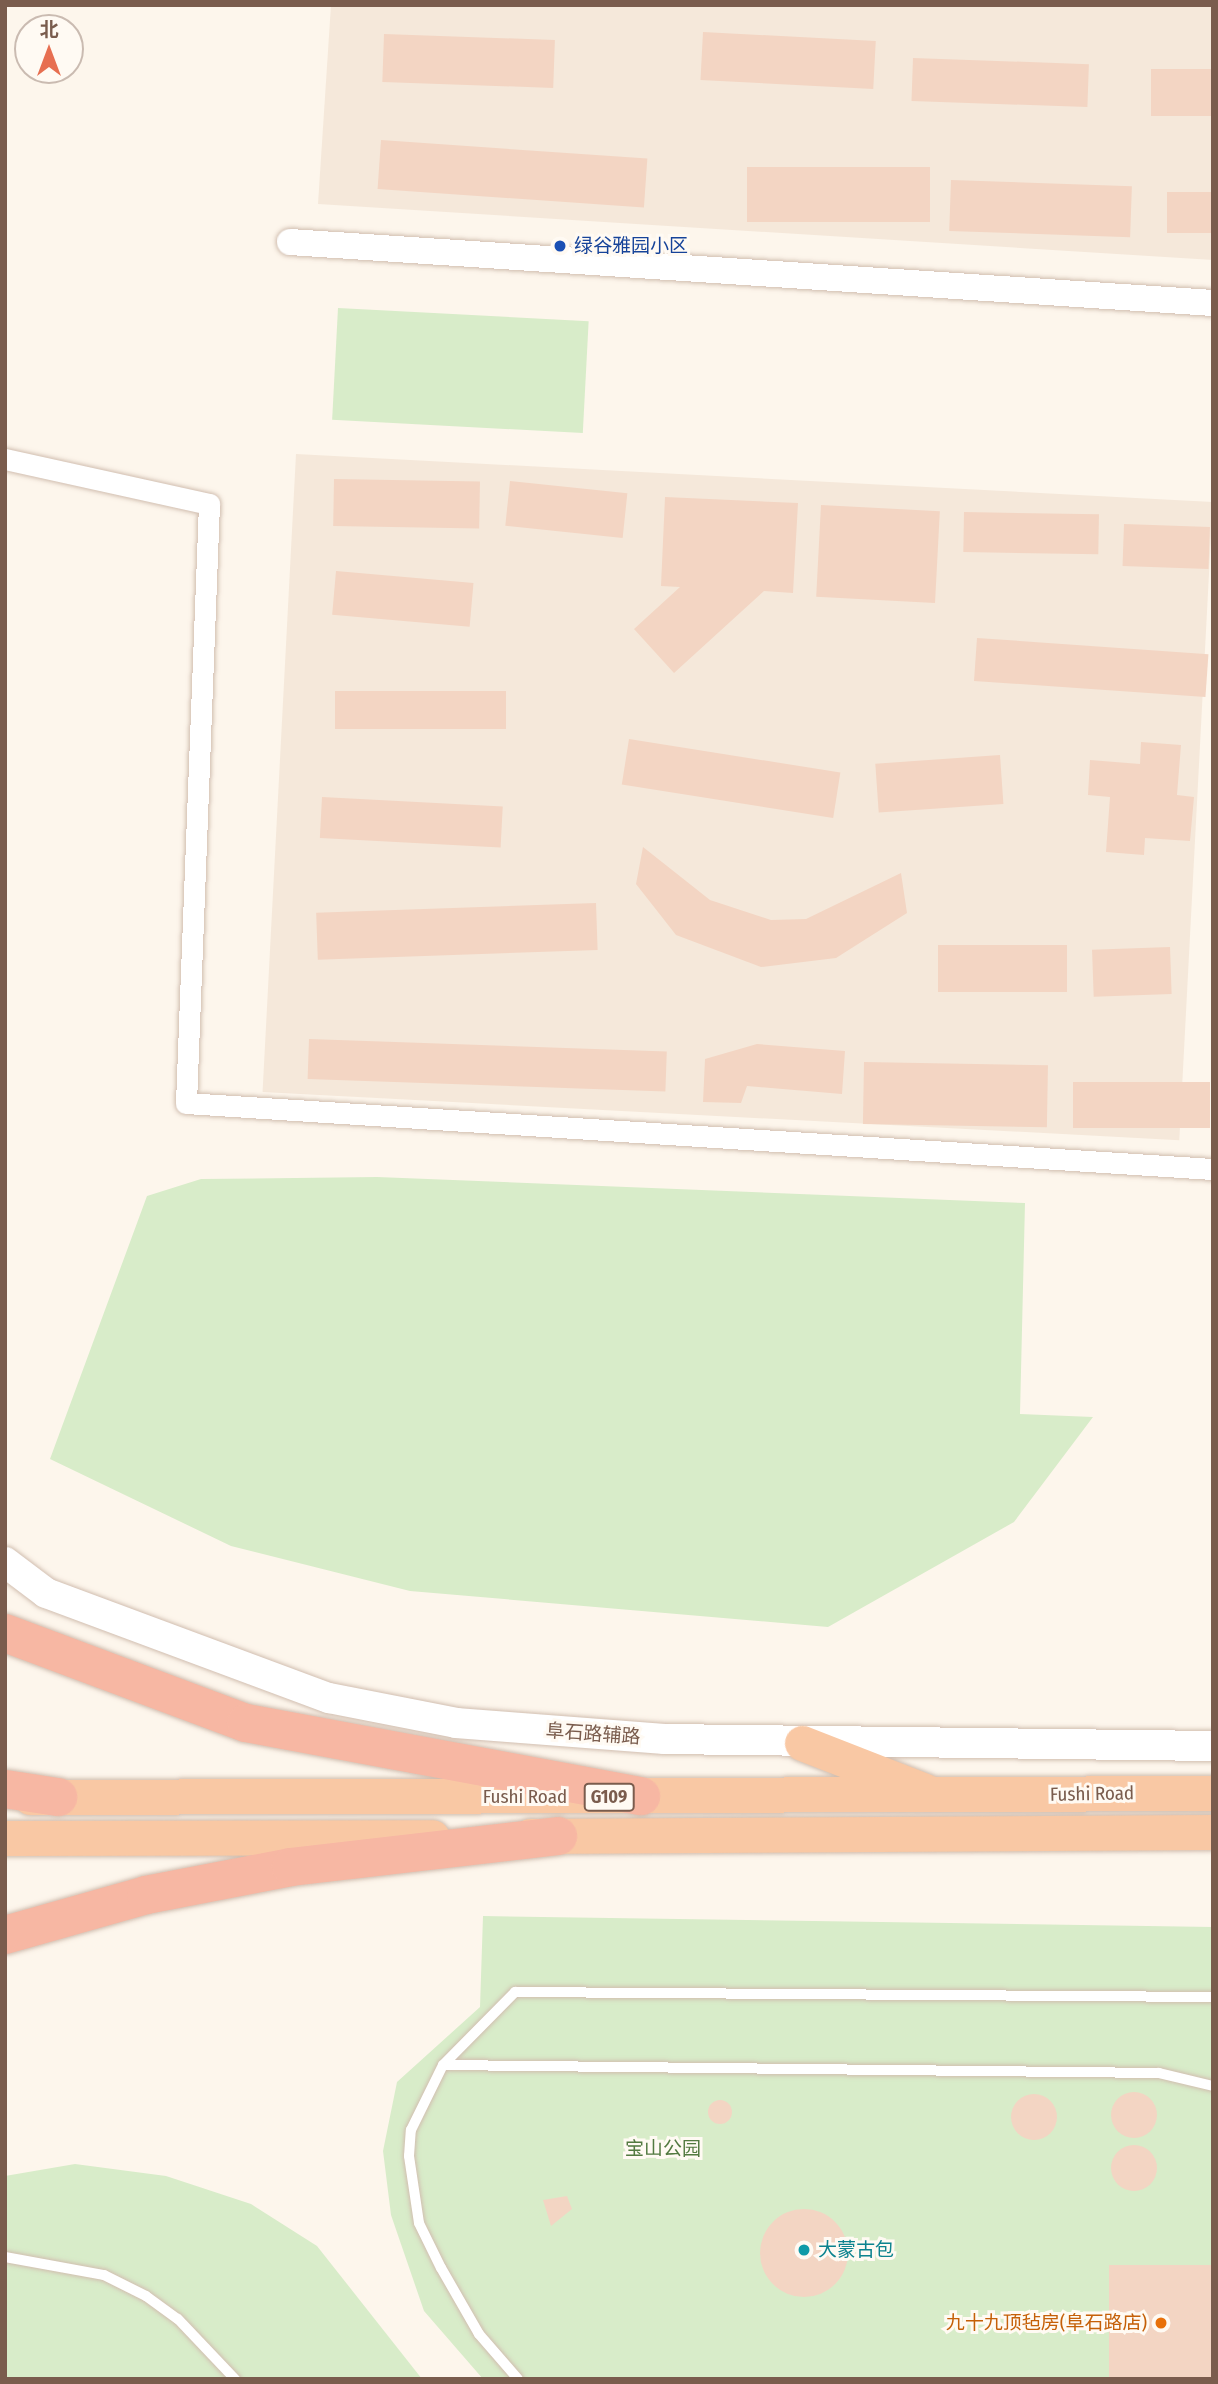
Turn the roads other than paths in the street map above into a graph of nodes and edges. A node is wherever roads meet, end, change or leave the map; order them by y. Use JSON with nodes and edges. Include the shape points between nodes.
{"nodes":[{"id":1,"x":290,"y":242,"type":"dead end"},
{"id":2,"x":1213,"y":303,"type":"edge"},
{"id":3,"x":5,"y":459,"type":"edge"},
{"id":4,"x":1213,"y":1169,"type":"edge"},
{"id":5,"x":5,"y":1562,"type":"edge"},
{"id":6,"x":5,"y":1633,"type":"edge"},
{"id":7,"x":802,"y":1743,"type":"junction"},
{"id":8,"x":1213,"y":1746,"type":"edge"},
{"id":9,"x":5,"y":1789,"type":"edge"},
{"id":10,"x":1213,"y":1793,"type":"edge"},
{"id":11,"x":934,"y":1796,"type":"junction"},
{"id":12,"x":58,"y":1797,"type":"junction"},
{"id":13,"x":641,"y":1797,"type":"junction"},
{"id":14,"x":5,"y":1798,"type":"edge"},
{"id":15,"x":1213,"y":1832,"type":"edge"},
{"id":16,"x":558,"y":1836,"type":"junction"},
{"id":17,"x":5,"y":1838,"type":"edge"},
{"id":18,"x":5,"y":1935,"type":"edge"},
{"id":19,"x":1213,"y":1997,"type":"edge"},
{"id":20,"x":443,"y":2065,"type":"junction"},
{"id":21,"x":1213,"y":2086,"type":"edge"},
{"id":22,"x":5,"y":2257,"type":"edge"},
{"id":23,"x":235,"y":2379,"type":"edge"},
{"id":24,"x":518,"y":2379,"type":"edge"}],
"edges":[{"from":1,"to":2,"type":"street"},
{"from":3,"to":4,"type":"street","via":[[209,503],[186,1103]]},
{"from":5,"to":7,"type":"main road","name":"阜石路辅路","via":[[46,1593],[329,1698],[456,1723]]},
{"from":6,"to":13,"type":"highway","via":[[246,1723]]},
{"from":7,"to":8,"type":"main road","name":"阜石路辅路"},
{"from":7,"to":11,"type":"highway"},
{"from":9,"to":12,"type":"highway"},
{"from":10,"to":11,"type":"highway","name":"Fushi Road","number":"G109"},
{"from":11,"to":13,"type":"highway","name":"Fushi Road","number":"G109"},
{"from":12,"to":13,"type":"highway","name":"Fushi Road","number":"G109"},
{"from":12,"to":14,"type":"highway","name":"Fushi Road","number":"G109"},
{"from":15,"to":16,"type":"highway","name":"Fushi Road","number":"G109"},
{"from":16,"to":17,"type":"highway","name":"Fushi Road","number":"G109"},
{"from":16,"to":18,"type":"highway","via":[[291,1867],[146,1895]]},
{"from":19,"to":20,"type":"lane","via":[[515,1992]]},
{"from":20,"to":21,"type":"lane","via":[[1159,2073]]},
{"from":20,"to":24,"type":"lane","via":[[411,2130],[411,2185],[419,2223],[479,2334]]},
{"from":22,"to":23,"type":"lane","via":[[104,2276],[146,2296],[178,2319]]}]}
